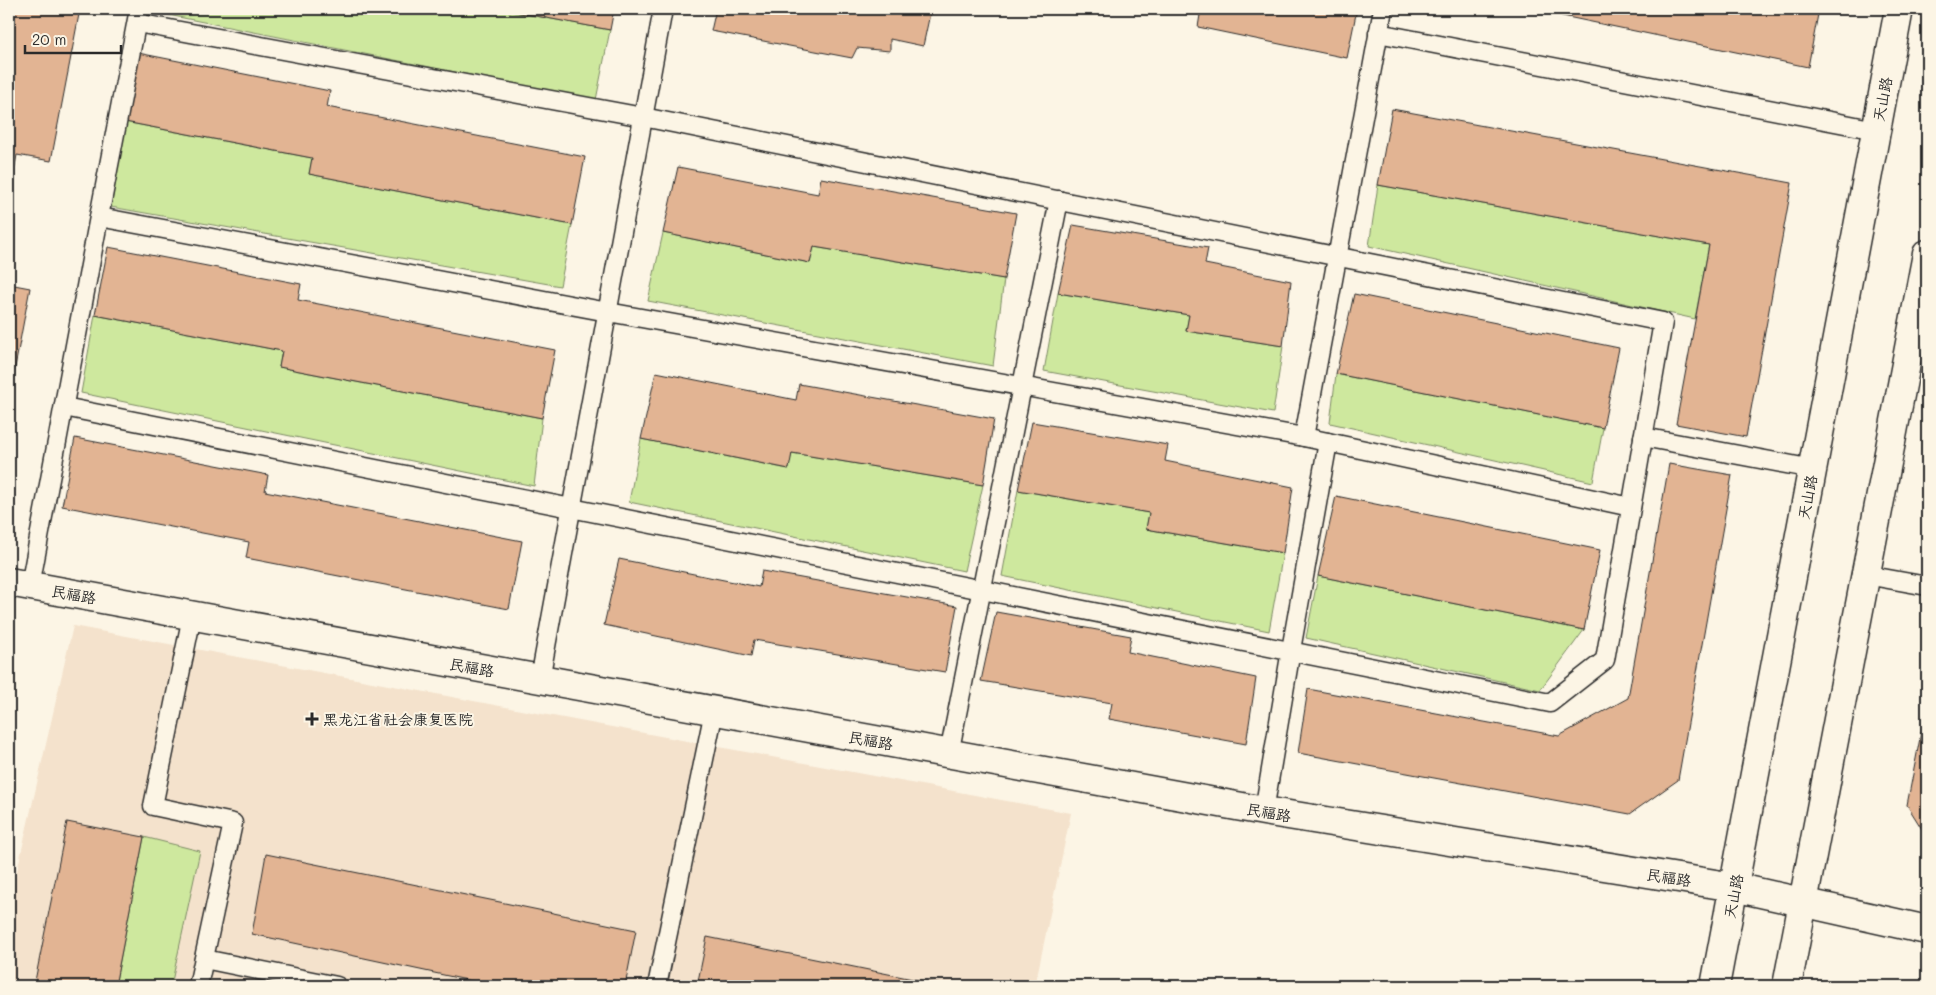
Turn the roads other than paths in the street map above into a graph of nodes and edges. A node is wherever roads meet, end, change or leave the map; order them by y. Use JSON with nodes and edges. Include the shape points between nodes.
{"nodes":[{"id":1,"x":663,"y":9,"type":"edge"},
{"id":2,"x":1383,"y":9,"type":"edge"},
{"id":3,"x":1899,"y":9,"type":"edge"},
{"id":4,"x":138,"y":16,"type":"edge"},
{"id":5,"x":1378,"y":33,"type":"junction"},
{"id":6,"x":643,"y":118,"type":"junction"},
{"id":7,"x":1876,"y":130,"type":"junction"},
{"id":8,"x":1059,"y":200,"type":"junction"},
{"id":9,"x":99,"y":217,"type":"junction"},
{"id":10,"x":1927,"y":254,"type":"edge"},
{"id":11,"x":1337,"y":256,"type":"junction"},
{"id":12,"x":608,"y":312,"type":"junction"},
{"id":13,"x":1920,"y":328,"type":"edge"},
{"id":14,"x":1024,"y":386,"type":"junction"},
{"id":15,"x":64,"y":407,"type":"junction"},
{"id":16,"x":1304,"y":437,"type":"junction"},
{"id":17,"x":1643,"y":438,"type":"junction"},
{"id":18,"x":1328,"y":442,"type":"junction"},
{"id":19,"x":1812,"y":470,"type":"junction"},
{"id":20,"x":1631,"y":507,"type":"junction"},
{"id":21,"x":1866,"y":575,"type":"junction"},
{"id":22,"x":20,"y":584,"type":"edge"},
{"id":23,"x":1927,"y":586,"type":"edge"},
{"id":24,"x":982,"y":588,"type":"junction"},
{"id":25,"x":192,"y":616,"type":"junction"},
{"id":26,"x":1290,"y":650,"type":"junction"},
{"id":27,"x":540,"y":679,"type":"junction"},
{"id":28,"x":714,"y":711,"type":"junction"},
{"id":29,"x":949,"y":754,"type":"junction"},
{"id":30,"x":1264,"y":811,"type":"junction"},
{"id":31,"x":1734,"y":887,"type":"junction"},
{"id":32,"x":1803,"y":903,"type":"junction"},
{"id":33,"x":1927,"y":930,"type":"edge"},
{"id":34,"x":204,"y":959,"type":"junction"},
{"id":35,"x":198,"y":986,"type":"edge"},
{"id":36,"x":337,"y":986,"type":"edge"},
{"id":37,"x":657,"y":986,"type":"edge"},
{"id":38,"x":1716,"y":986,"type":"edge"},
{"id":39,"x":1787,"y":986,"type":"edge"}],
"edges":[{"from":1,"to":6,"type":"lane"},
{"from":2,"to":5,"type":"lane"},
{"from":3,"to":7,"type":"street","name":"天山路"},
{"from":4,"to":6,"type":"lane"},
{"from":4,"to":9,"type":"lane"},
{"from":5,"to":7,"type":"lane"},
{"from":5,"to":11,"type":"lane"},
{"from":6,"to":8,"type":"lane"},
{"from":6,"to":12,"type":"lane"},
{"from":7,"to":19,"type":"street","name":"天山路"},
{"from":8,"to":11,"type":"lane"},
{"from":8,"to":14,"type":"lane"},
{"from":9,"to":12,"type":"lane"},
{"from":9,"to":15,"type":"lane"},
{"from":10,"to":13,"type":"street"},
{"from":11,"to":16,"type":"lane"},
{"from":11,"to":17,"type":"lane","via":[[1663,322]]},
{"from":12,"to":14,"type":"lane"},
{"from":12,"to":27,"type":"lane"},
{"from":13,"to":21,"type":"street"},
{"from":14,"to":16,"type":"lane"},
{"from":14,"to":24,"type":"lane"},
{"from":15,"to":22,"type":"lane"},
{"from":15,"to":24,"type":"lane"},
{"from":16,"to":18,"type":"lane"},
{"from":17,"to":19,"type":"lane"},
{"from":17,"to":20,"type":"lane"},
{"from":18,"to":20,"type":"lane"},
{"from":18,"to":26,"type":"lane"},
{"from":19,"to":31,"type":"street","name":"天山路"},
{"from":20,"to":26,"type":"lane","via":[[1605,660],[1550,703]]},
{"from":21,"to":23,"type":"lane"},
{"from":21,"to":32,"type":"street"},
{"from":22,"to":25,"type":"street","name":"民福路"},
{"from":24,"to":26,"type":"lane"},
{"from":24,"to":29,"type":"lane"},
{"from":25,"to":27,"type":"street","name":"民福路"},
{"from":25,"to":34,"type":"lane","via":[[153,806],[233,823]]},
{"from":26,"to":30,"type":"lane"},
{"from":27,"to":28,"type":"street","name":"民福路"},
{"from":28,"to":29,"type":"street","name":"民福路"},
{"from":28,"to":37,"type":"lane"},
{"from":29,"to":30,"type":"street","name":"民福路"},
{"from":30,"to":31,"type":"street","name":"民福路"},
{"from":31,"to":32,"type":"street","name":"民福路"},
{"from":31,"to":38,"type":"street","name":"天山路"},
{"from":32,"to":33,"type":"street","name":"民福路"},
{"from":32,"to":39,"type":"street"},
{"from":34,"to":35,"type":"lane"},
{"from":34,"to":36,"type":"lane"}]}
